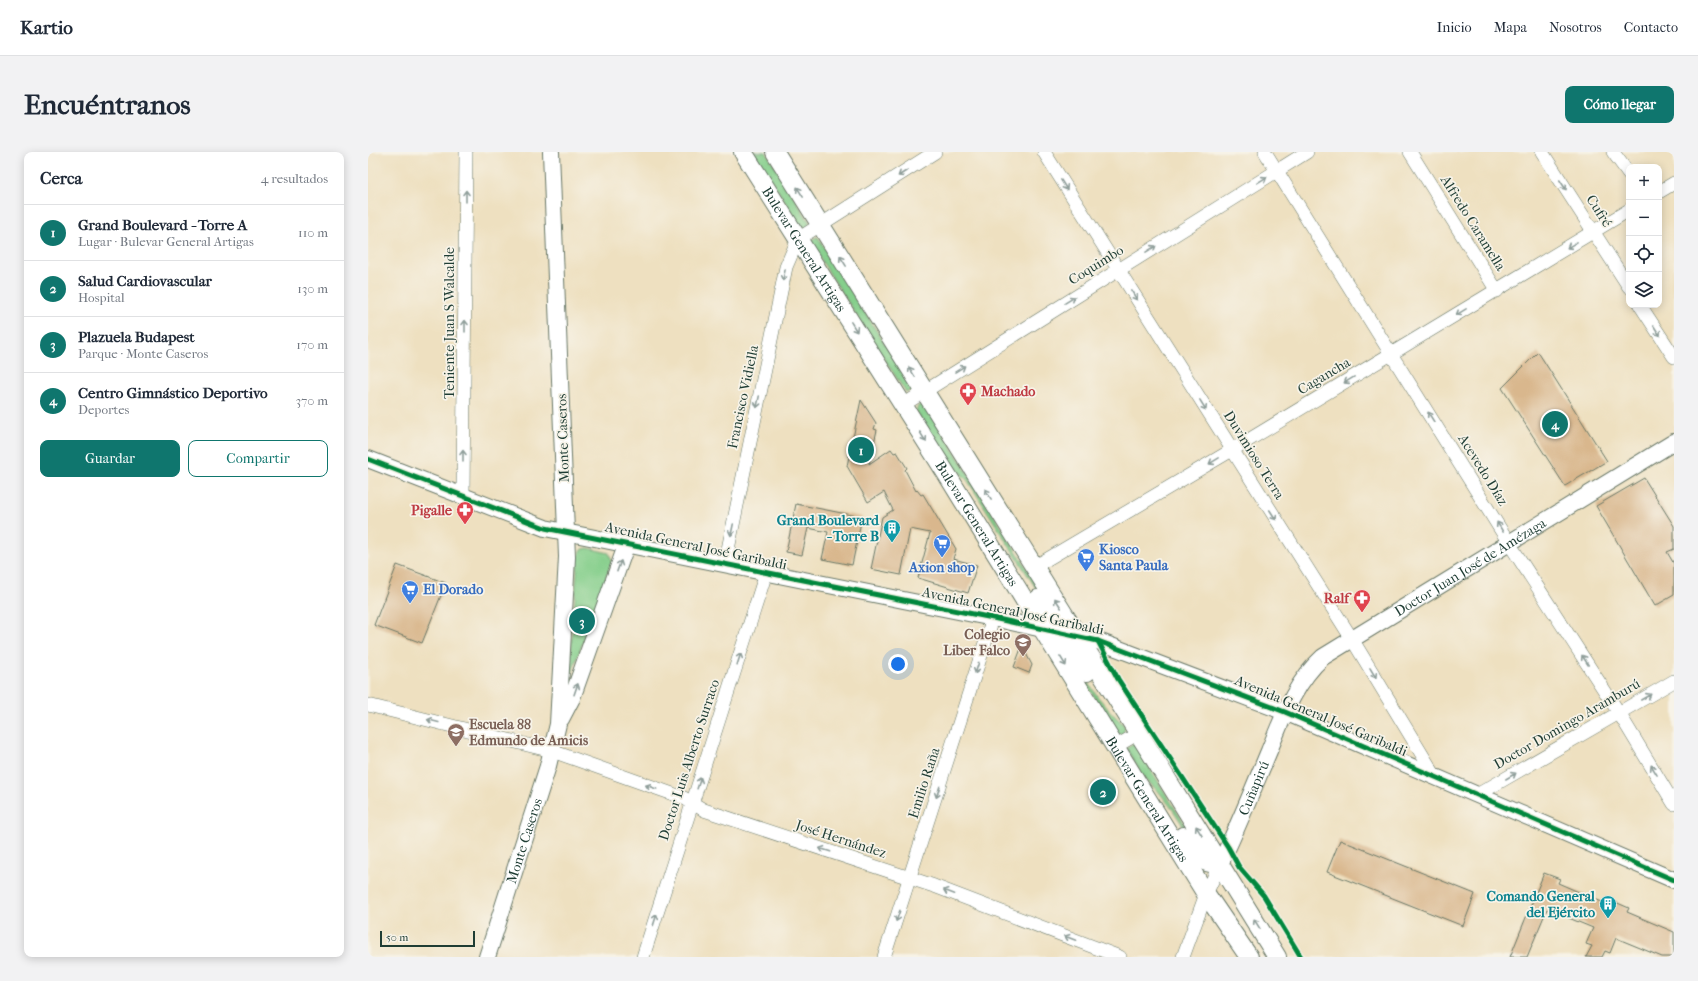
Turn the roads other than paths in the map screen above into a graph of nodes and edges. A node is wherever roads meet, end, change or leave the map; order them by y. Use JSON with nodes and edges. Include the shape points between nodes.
{"nodes":[{"id":1,"x":466,"y":152,"type":"edge"},
{"id":2,"x":551,"y":152,"type":"edge"},
{"id":3,"x":743,"y":152,"type":"edge"},
{"id":4,"x":775,"y":152,"type":"edge"},
{"id":5,"x":936,"y":152,"type":"edge"},
{"id":6,"x":1044,"y":152,"type":"edge"},
{"id":7,"x":1266,"y":152,"type":"edge"},
{"id":8,"x":1307,"y":152,"type":"edge"},
{"id":9,"x":1410,"y":152,"type":"edge"},
{"id":10,"x":1542,"y":152,"type":"edge"},
{"id":11,"x":1613,"y":152,"type":"edge"},
{"id":12,"x":1626,"y":170,"type":"edge"},
{"id":13,"x":1277,"y":171,"type":"junction"},
{"id":14,"x":1674,"y":183,"type":"edge"},
{"id":15,"x":1662,"y":190,"type":"edge"},
{"id":16,"x":1626,"y":212,"type":"edge"},
{"id":17,"x":821,"y":225,"type":"junction"},
{"id":18,"x":1594,"y":232,"type":"junction"},
{"id":19,"x":798,"y":239,"type":"junction"},
{"id":20,"x":1118,"y":270,"type":"junction"},
{"id":21,"x":1626,"y":282,"type":"edge"},
{"id":22,"x":1497,"y":291,"type":"junction"},
{"id":23,"x":1642,"y":308,"type":"edge"},
{"id":24,"x":1392,"y":354,"type":"junction"},
{"id":25,"x":1674,"y":357,"type":"edge"},
{"id":26,"x":924,"y":392,"type":"junction"},
{"id":27,"x":903,"y":405,"type":"junction"},
{"id":28,"x":1674,"y":442,"type":"edge"},
{"id":29,"x":1232,"y":450,"type":"junction"},
{"id":30,"x":368,"y":459,"type":"edge"},
{"id":31,"x":946,"y":473,"type":"junction"},
{"id":32,"x":463,"y":495,"type":"junction"},
{"id":33,"x":566,"y":532,"type":"junction"},
{"id":34,"x":627,"y":543,"type":"junction"},
{"id":35,"x":1509,"y":543,"type":"junction"},
{"id":36,"x":725,"y":564,"type":"junction"},
{"id":37,"x":1034,"y":567,"type":"junction"},
{"id":38,"x":766,"y":573,"type":"junction"},
{"id":39,"x":993,"y":618,"type":"junction"},
{"id":40,"x":1042,"y":628,"type":"junction"},
{"id":41,"x":1079,"y":636,"type":"junction"},
{"id":42,"x":1352,"y":639,"type":"junction"},
{"id":43,"x":1674,"y":681,"type":"edge"},
{"id":44,"x":368,"y":705,"type":"edge"},
{"id":45,"x":1121,"y":708,"type":"junction"},
{"id":46,"x":1285,"y":712,"type":"junction"},
{"id":47,"x":1619,"y":713,"type":"junction"},
{"id":48,"x":558,"y":724,"type":"junction"},
{"id":49,"x":1138,"y":734,"type":"junction"},
{"id":50,"x":1115,"y":747,"type":"junction"},
{"id":51,"x":552,"y":751,"type":"junction"},
{"id":52,"x":1435,"y":776,"type":"junction"},
{"id":53,"x":1142,"y":792,"type":"junction"},
{"id":54,"x":1477,"y":795,"type":"junction"},
{"id":55,"x":692,"y":803,"type":"junction"},
{"id":56,"x":1674,"y":804,"type":"edge"},
{"id":57,"x":1220,"y":864,"type":"junction"},
{"id":58,"x":910,"y":879,"type":"junction"},
{"id":59,"x":1674,"y":880,"type":"edge"},
{"id":60,"x":1206,"y":894,"type":"junction"},
{"id":61,"x":487,"y":957,"type":"edge"},
{"id":62,"x":643,"y":957,"type":"edge"},
{"id":63,"x":884,"y":957,"type":"edge"},
{"id":64,"x":1120,"y":957,"type":"edge"},
{"id":65,"x":1183,"y":957,"type":"edge"},
{"id":66,"x":1249,"y":957,"type":"edge"},
{"id":67,"x":1277,"y":957,"type":"edge"}],
"edges":[{"from":32,"to":1,"type":"street","name":"Teniente Juan S Walcalde","one_way":true},
{"from":2,"to":33,"type":"street","name":"Monte Caseros"},
{"from":3,"to":19,"type":"main road","name":"Bulevar General Artigas"},
{"from":17,"to":4,"type":"main road","name":"Bulevar General Artigas","one_way":true},
{"from":5,"to":17,"type":"street","one_way":true},
{"from":6,"to":20,"type":"street","name":"Duvimioso Terra","one_way":true},
{"from":7,"to":13,"type":"street","name":"Acevedo Díaz"},
{"from":8,"to":13,"type":"street","name":"Coquimbo"},
{"from":9,"to":22,"type":"street","name":"Alfredo Caramella"},
{"from":10,"to":18,"type":"street","name":"Cufré","one_way":true},
{"from":11,"to":12,"type":"street"},
{"from":20,"to":13,"type":"street","name":"Coquimbo","one_way":true},
{"from":13,"to":24,"type":"street","name":"Acevedo Díaz"},
{"from":14,"to":15,"type":"street"},
{"from":16,"to":18,"type":"street","name":"Cagancha"},
{"from":17,"to":19,"type":"street"},
{"from":26,"to":17,"type":"main road","name":"Bulevar General Artigas","one_way":true},
{"from":18,"to":21,"type":"street","name":"Cufré"},
{"from":18,"to":22,"type":"street","name":"Cagancha","one_way":true},
{"from":19,"to":27,"type":"main road","name":"Bulevar General Artigas","one_way":true},
{"from":19,"to":36,"type":"street","name":"Francisco Vidiella","one_way":true,"via":[[786,267]]},
{"from":26,"to":20,"type":"street","name":"Coquimbo","one_way":true},
{"from":20,"to":29,"type":"street","name":"Duvimioso Terra","one_way":true},
{"from":22,"to":24,"type":"street","name":"Cagancha","one_way":true},
{"from":23,"to":25,"type":"street","one_way":true},
{"from":24,"to":29,"type":"street","name":"Cagancha","one_way":true},
{"from":35,"to":24,"type":"street","name":"Acevedo Díaz","one_way":true},
{"from":26,"to":27,"type":"street","name":"Coquimbo"},
{"from":37,"to":26,"type":"main road","name":"Bulevar General Artigas","one_way":true},
{"from":27,"to":31,"type":"main road","name":"Bulevar General Artigas","one_way":true},
{"from":28,"to":35,"type":"street","name":"Doctor Juan José de Amézaga"},
{"from":29,"to":37,"type":"street","name":"Cagancha","one_way":true},
{"from":29,"to":42,"type":"street","name":"Duvimioso Terra","one_way":true},
{"from":30,"to":32,"type":"street","name":"Avenida General José Garibaldi"},
{"from":31,"to":40,"type":"main road","name":"Bulevar General Artigas"},
{"from":31,"to":41,"type":"main road","via":[[968,490],[1050,618]]},
{"from":32,"to":33,"type":"street","name":"Avenida General José Garibaldi","via":[[545,528]]},
{"from":33,"to":34,"type":"street","name":"Avenida General José Garibaldi"},
{"from":33,"to":48,"type":"street","name":"Monte Caseros","via":[[567,557]]},
{"from":34,"to":36,"type":"street","name":"Avenida General José Garibaldi"},
{"from":48,"to":34,"type":"street","name":"Monte Caseros","one_way":true,"via":[[572,698]]},
{"from":35,"to":42,"type":"street","name":"Doctor Juan José de Amézaga"},
{"from":47,"to":35,"type":"street","name":"Acevedo Díaz","one_way":true},
{"from":36,"to":38,"type":"street","name":"Avenida General José Garibaldi"},
{"from":41,"to":37,"type":"main road","name":"Bulevar General Artigas","one_way":true},
{"from":38,"to":39,"type":"street","name":"Avenida General José Garibaldi"},
{"from":55,"to":38,"type":"street","name":"Doctor Luis Alberto Surraco","one_way":true},
{"from":39,"to":40,"type":"street","name":"Avenida General José Garibaldi"},
{"from":39,"to":58,"type":"street","name":"Emilio Raña","one_way":true},
{"from":40,"to":41,"type":"street","name":"Avenida General José Garibaldi"},
{"from":40,"to":45,"type":"main road","via":[[1069,645],[1103,697]]},
{"from":40,"to":50,"type":"main road","name":"Bulevar General Artigas","one_way":true},
{"from":41,"to":45,"type":"main road","name":"Bulevar General Artigas"},
{"from":41,"to":46,"type":"street","name":"Avenida General José Garibaldi"},
{"from":42,"to":46,"type":"street","name":"Doctor Juan José de Amézaga","via":[[1312,667],[1300,683]]},
{"from":42,"to":52,"type":"street","name":"Duvimioso Terra","one_way":true},
{"from":47,"to":43,"type":"street","name":"Doctor Domingo Aramburú","one_way":true},
{"from":51,"to":44,"type":"street","name":"José Hernández","one_way":true},
{"from":45,"to":49,"type":"main road","name":"Bulevar General Artigas"},
{"from":46,"to":52,"type":"street","name":"Avenida General José Garibaldi"},
{"from":46,"to":57,"type":"street","name":"Cuñapirú"},
{"from":54,"to":47,"type":"street","name":"Doctor Domingo Aramburú","one_way":true},
{"from":56,"to":47,"type":"street","name":"Acevedo Díaz","one_way":true},
{"from":48,"to":51,"type":"street","name":"Monte Caseros"},
{"from":49,"to":50,"type":"street"},
{"from":57,"to":49,"type":"main road","name":"Bulevar General Artigas","one_way":true},
{"from":50,"to":53,"type":"main road","name":"Bulevar General Artigas"},
{"from":55,"to":51,"type":"street","name":"José Hernández","one_way":true},
{"from":51,"to":61,"type":"street","name":"Monte Caseros"},
{"from":52,"to":54,"type":"street","name":"Avenida General José Garibaldi"},
{"from":53,"to":57,"type":"main road","via":[[1169,811],[1203,862]]},
{"from":53,"to":60,"type":"main road","name":"Bulevar General Artigas"},
{"from":54,"to":59,"type":"street","name":"Avenida General José Garibaldi"},
{"from":58,"to":55,"type":"street","name":"José Hernández","one_way":true,"via":[[704,810]]},
{"from":62,"to":55,"type":"street","name":"Doctor Luis Alberto Surraco","one_way":true},
{"from":57,"to":60,"type":"street"},
{"from":67,"to":57,"type":"main road","name":"Bulevar General Artigas","one_way":true},
{"from":58,"to":63,"type":"street","name":"Emilio Raña","one_way":true},
{"from":64,"to":58,"type":"street","name":"José Hernández","one_way":true},
{"from":60,"to":65,"type":"street"},
{"from":60,"to":66,"type":"main road","name":"Bulevar General Artigas"}]}
